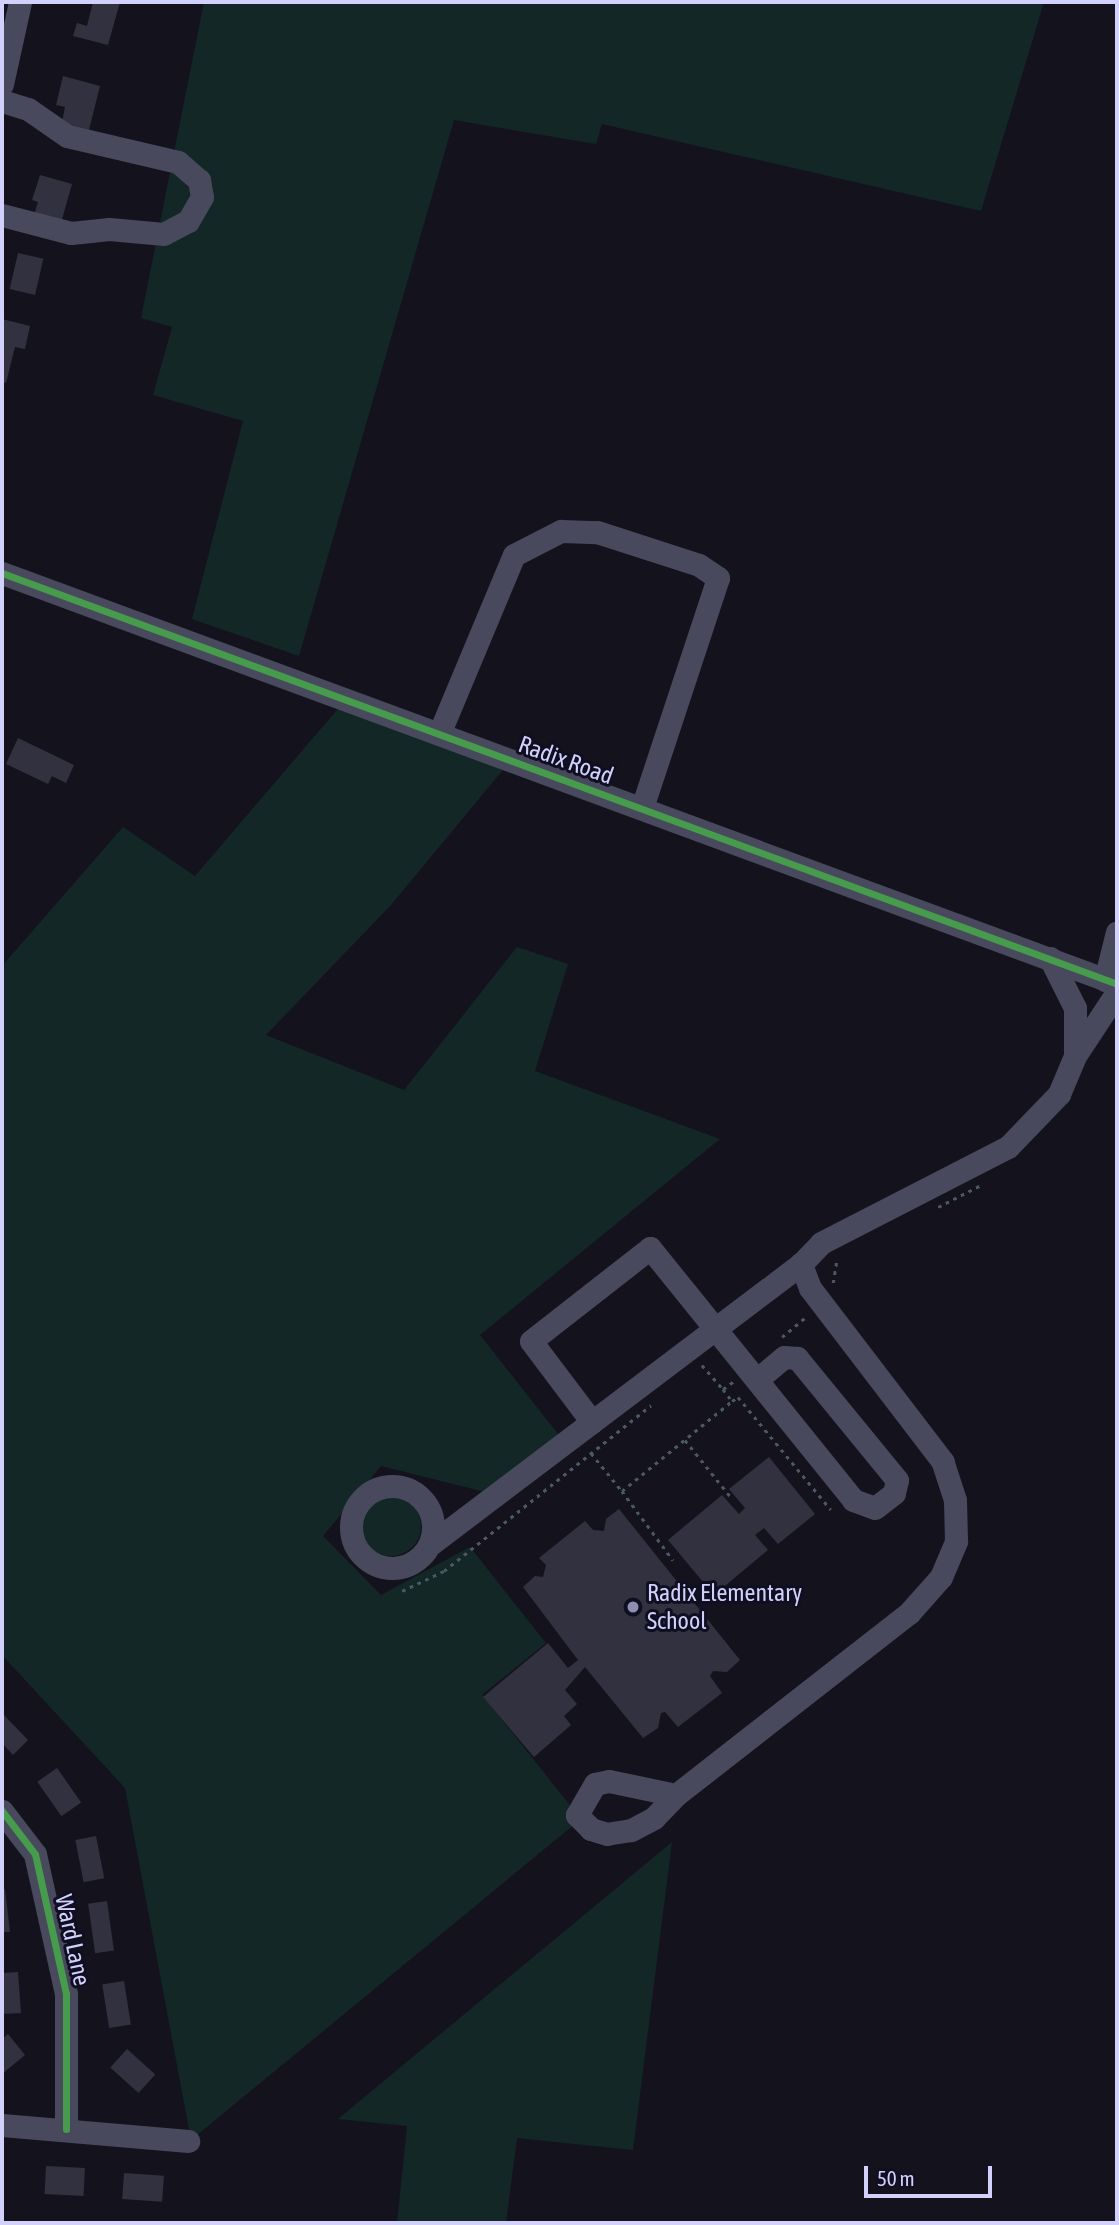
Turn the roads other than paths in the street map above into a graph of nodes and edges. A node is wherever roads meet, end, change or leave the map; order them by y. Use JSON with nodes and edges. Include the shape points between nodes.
{"nodes":[{"id":1,"x":20,"y":2,"type":"edge"},
{"id":2,"x":2,"y":84,"type":"edge"},
{"id":3,"x":2,"y":101,"type":"edge"},
{"id":4,"x":2,"y":215,"type":"edge"},
{"id":5,"x":2,"y":573,"type":"edge"},
{"id":6,"x":439,"y":734,"type":"junction"},
{"id":7,"x":642,"y":808,"type":"junction"},
{"id":8,"x":1117,"y":932,"type":"edge"},
{"id":9,"x":1050,"y":958,"type":"junction"},
{"id":10,"x":1113,"y":985,"type":"edge"},
{"id":11,"x":1075,"y":1056,"type":"junction"},
{"id":12,"x":801,"y":1264,"type":"junction"},
{"id":13,"x":718,"y":1328,"type":"junction"},
{"id":14,"x":750,"y":1377,"type":"junction"},
{"id":15,"x":592,"y":1422,"type":"junction"},
{"id":16,"x":432,"y":1543,"type":"dead end"},
{"id":17,"x":676,"y":1795,"type":"dead end"},
{"id":18,"x":2,"y":1811,"type":"edge"},
{"id":19,"x":2,"y":2125,"type":"edge"},
{"id":20,"x":66,"y":2129,"type":"junction"},
{"id":21,"x":188,"y":2141,"type":"dead end"}],
"edges":[{"from":1,"to":2,"type":"street"},
{"from":3,"to":4,"type":"street","via":[[28,109],[67,136],[178,162],[199,180],[202,197],[188,221],[164,234],[117,229],[71,233]]},
{"from":5,"to":6,"type":"street","name":"Radix Road"},
{"from":6,"to":7,"type":"street","name":"Radix Road"},
{"from":6,"to":7,"type":"street","via":[[514,555],[561,531],[597,532],[699,565],[718,578]]},
{"from":7,"to":9,"type":"street","name":"Radix Road"},
{"from":8,"to":10,"type":"street"},
{"from":9,"to":10,"type":"street","name":"Radix Road"},
{"from":9,"to":11,"type":"street","via":[[1075,1008]]},
{"from":10,"to":11,"type":"street"},
{"from":11,"to":12,"type":"street","via":[[1059,1094],[1008,1147],[845,1229],[821,1243]]},
{"from":12,"to":13,"type":"street"},
{"from":12,"to":17,"type":"street","via":[[810,1288],[943,1462],[956,1500],[956,1541],[940,1577],[909,1614]]},
{"from":13,"to":14,"type":"street"},
{"from":13,"to":15,"type":"street"},
{"from":13,"to":15,"type":"street","via":[[650,1248],[531,1341]]},
{"from":14,"to":14,"type":"street","via":[[862,1507],[874,1508],[894,1493],[897,1479],[797,1357],[784,1357]]},
{"from":15,"to":16,"type":"street"},
{"from":18,"to":20,"type":"street","name":"Ward Lane","via":[[35,1854],[66,1994]]},
{"from":19,"to":20,"type":"street"},
{"from":20,"to":21,"type":"street"}]}
